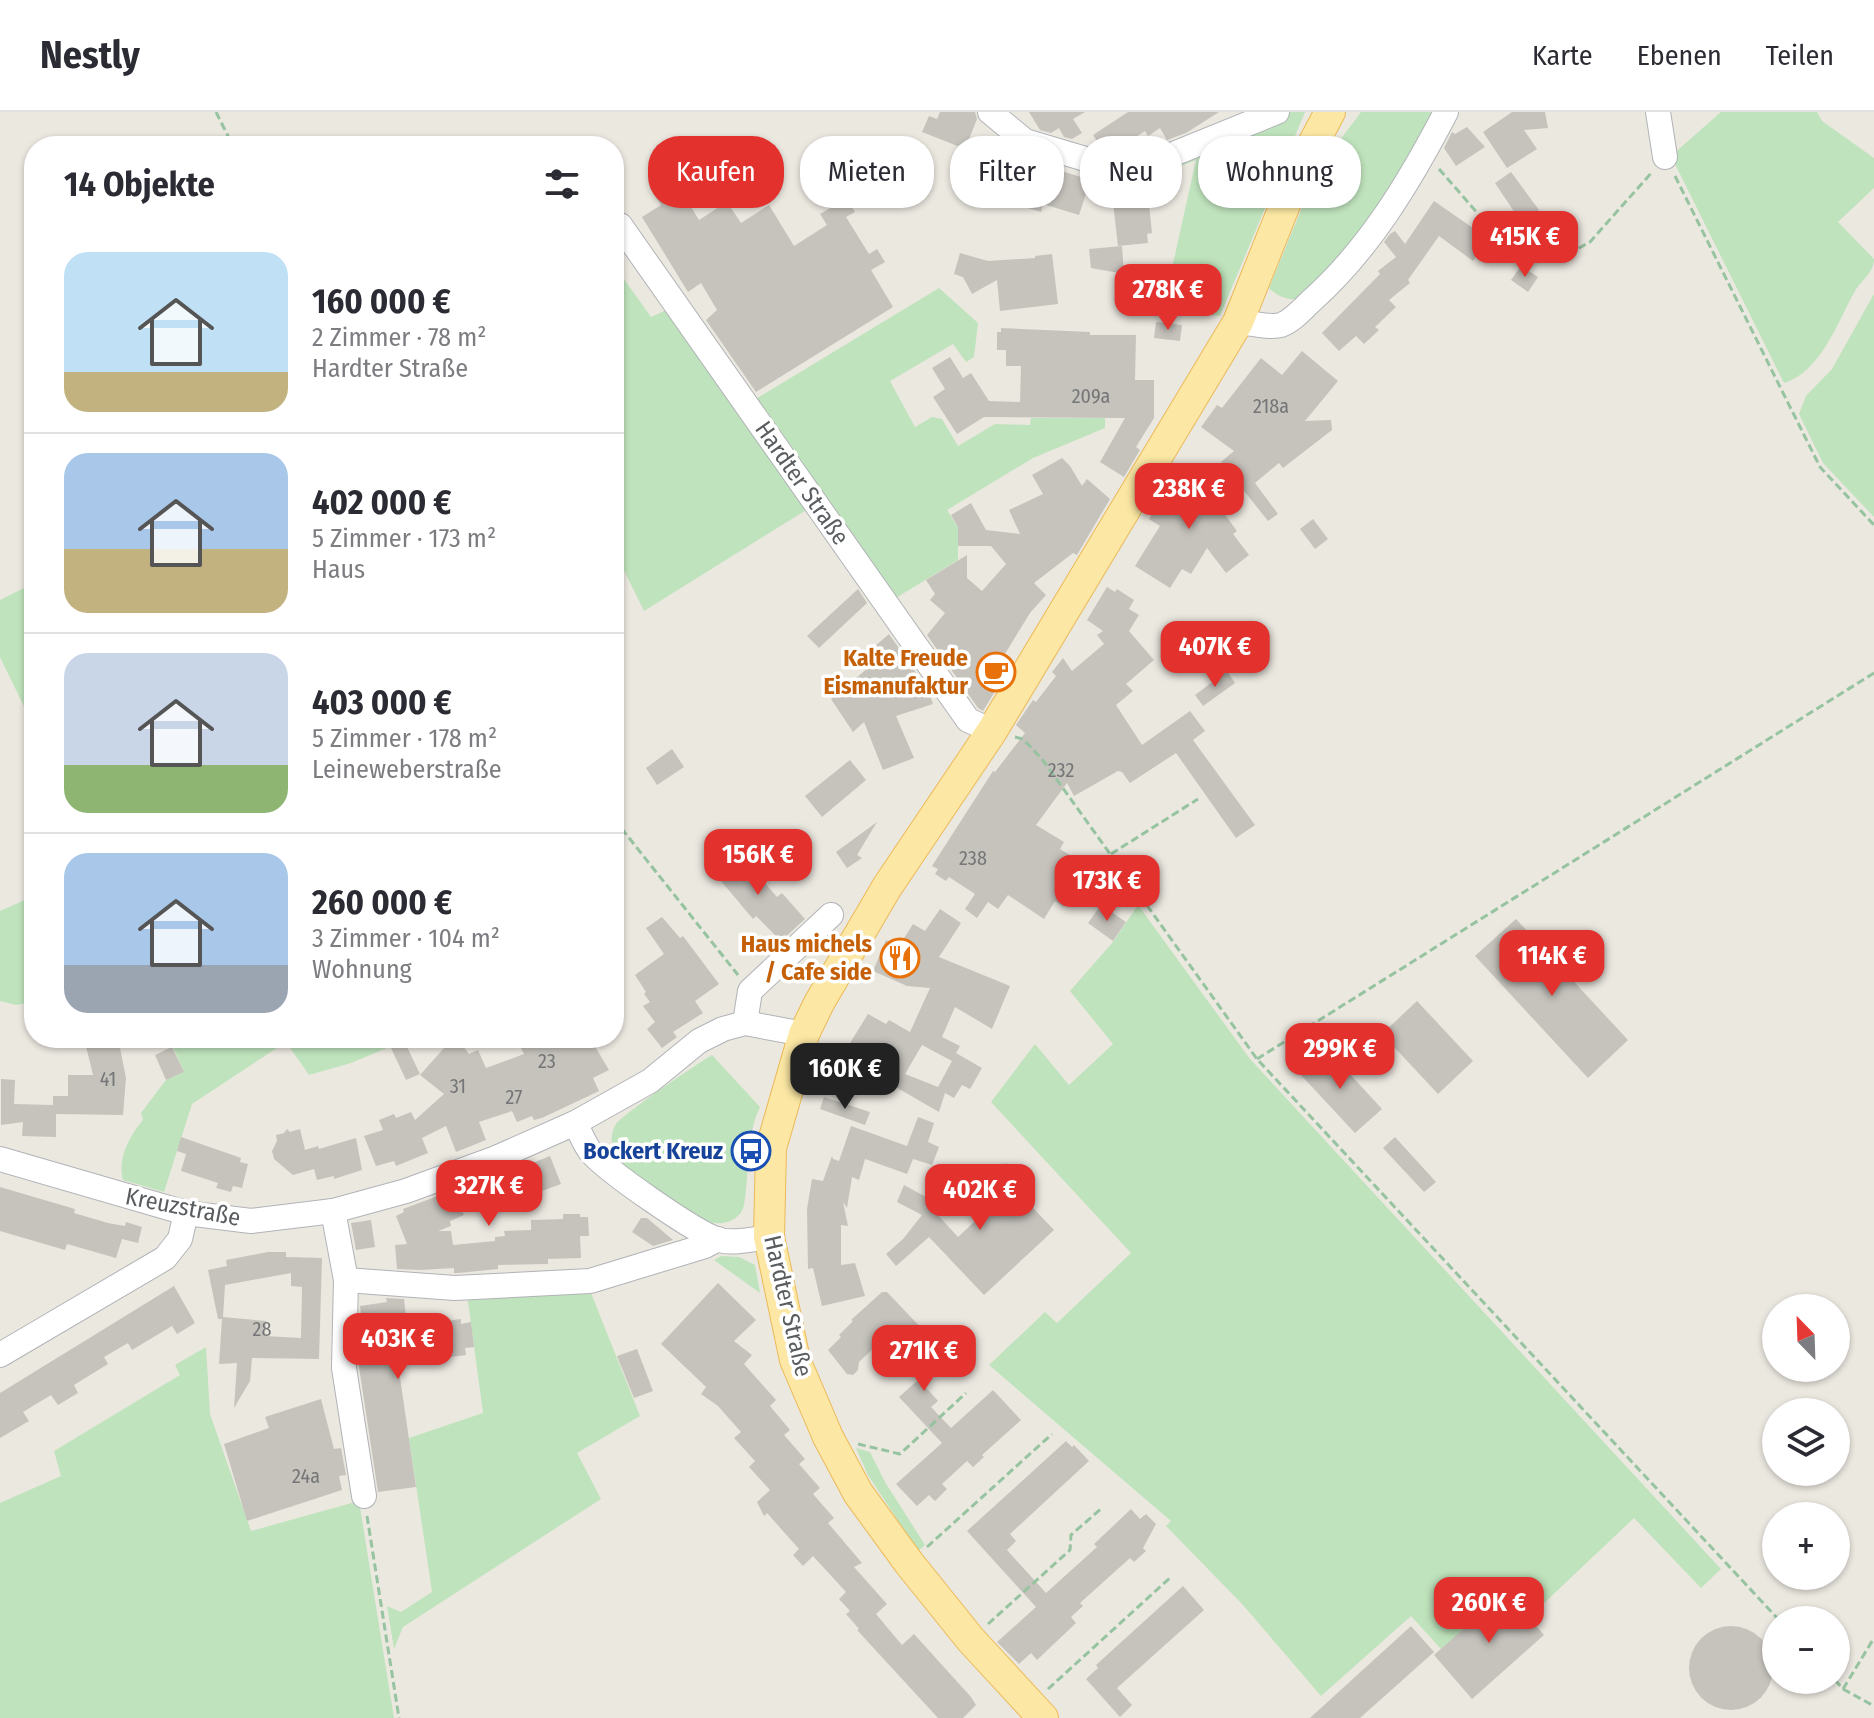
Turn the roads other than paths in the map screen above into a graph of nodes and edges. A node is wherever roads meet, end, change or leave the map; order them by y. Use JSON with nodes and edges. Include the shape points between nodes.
{"nodes":[{"id":1,"x":990,"y":112,"type":"edge"},
{"id":2,"x":1277,"y":112,"type":"edge"},
{"id":3,"x":1330,"y":112,"type":"edge"},
{"id":4,"x":1446,"y":112,"type":"edge"},
{"id":5,"x":1658,"y":112,"type":"edge"},
{"id":6,"x":1665,"y":157,"type":"road end"},
{"id":7,"x":624,"y":231,"type":"edge"},
{"id":8,"x":1238,"y":322,"type":"junction"},
{"id":9,"x":992,"y":731,"type":"junction"},
{"id":10,"x":831,"y":915,"type":"dead end"},
{"id":11,"x":745,"y":1023,"type":"junction"},
{"id":12,"x":804,"y":1034,"type":"junction"},
{"id":13,"x":575,"y":1123,"type":"junction"},
{"id":14,"x":0,"y":1159,"type":"edge"},
{"id":15,"x":333,"y":1211,"type":"junction"},
{"id":16,"x":186,"y":1213,"type":"junction"},
{"id":17,"x":769,"y":1237,"type":"junction"},
{"id":18,"x":718,"y":1239,"type":"junction"},
{"id":19,"x":346,"y":1280,"type":"junction"},
{"id":20,"x":0,"y":1355,"type":"edge"},
{"id":21,"x":364,"y":1496,"type":"road end"},
{"id":22,"x":1037,"y":1711,"type":"edge"}],
"edges":[{"from":1,"to":2,"type":"street","via":[[1025,141],[1129,172]]},
{"from":3,"to":8,"type":"main road","name":"Hardter Straße","via":[[1298,172]]},
{"from":4,"to":8,"type":"street","via":[[1425,153],[1355,257],[1328,286],[1280,325]]},
{"from":5,"to":6,"type":"street"},
{"from":7,"to":9,"type":"street","name":"Hardter Straße","via":[[968,720]]},
{"from":8,"to":9,"type":"main road","name":"Hardter Straße"},
{"from":9,"to":12,"type":"main road","name":"Hardter Straße","via":[[887,887]]},
{"from":10,"to":11,"type":"street","via":[[750,991]]},
{"from":11,"to":12,"type":"street"},
{"from":11,"to":13,"type":"street","name":"Kreuzstraße","via":[[699,1041],[650,1081]]},
{"from":12,"to":17,"type":"main road","name":"Hardter Straße","via":[[771,1148]]},
{"from":13,"to":15,"type":"street","name":"Kreuzstraße","via":[[406,1191]]},
{"from":13,"to":18,"type":"street","via":[[604,1165]]},
{"from":14,"to":16,"type":"street","name":"Kreuzstraße"},
{"from":15,"to":16,"type":"street","name":"Kreuzstraße","via":[[251,1221]]},
{"from":15,"to":19,"type":"street"},
{"from":16,"to":20,"type":"street","via":[[180,1239],[165,1258]]},
{"from":17,"to":18,"type":"street"},
{"from":17,"to":22,"type":"main road","name":"Hardter Straße","via":[[795,1360],[858,1493],[971,1640]]},
{"from":18,"to":19,"type":"street","via":[[590,1281],[455,1288]]},
{"from":19,"to":21,"type":"street","via":[[344,1368]]}]}
